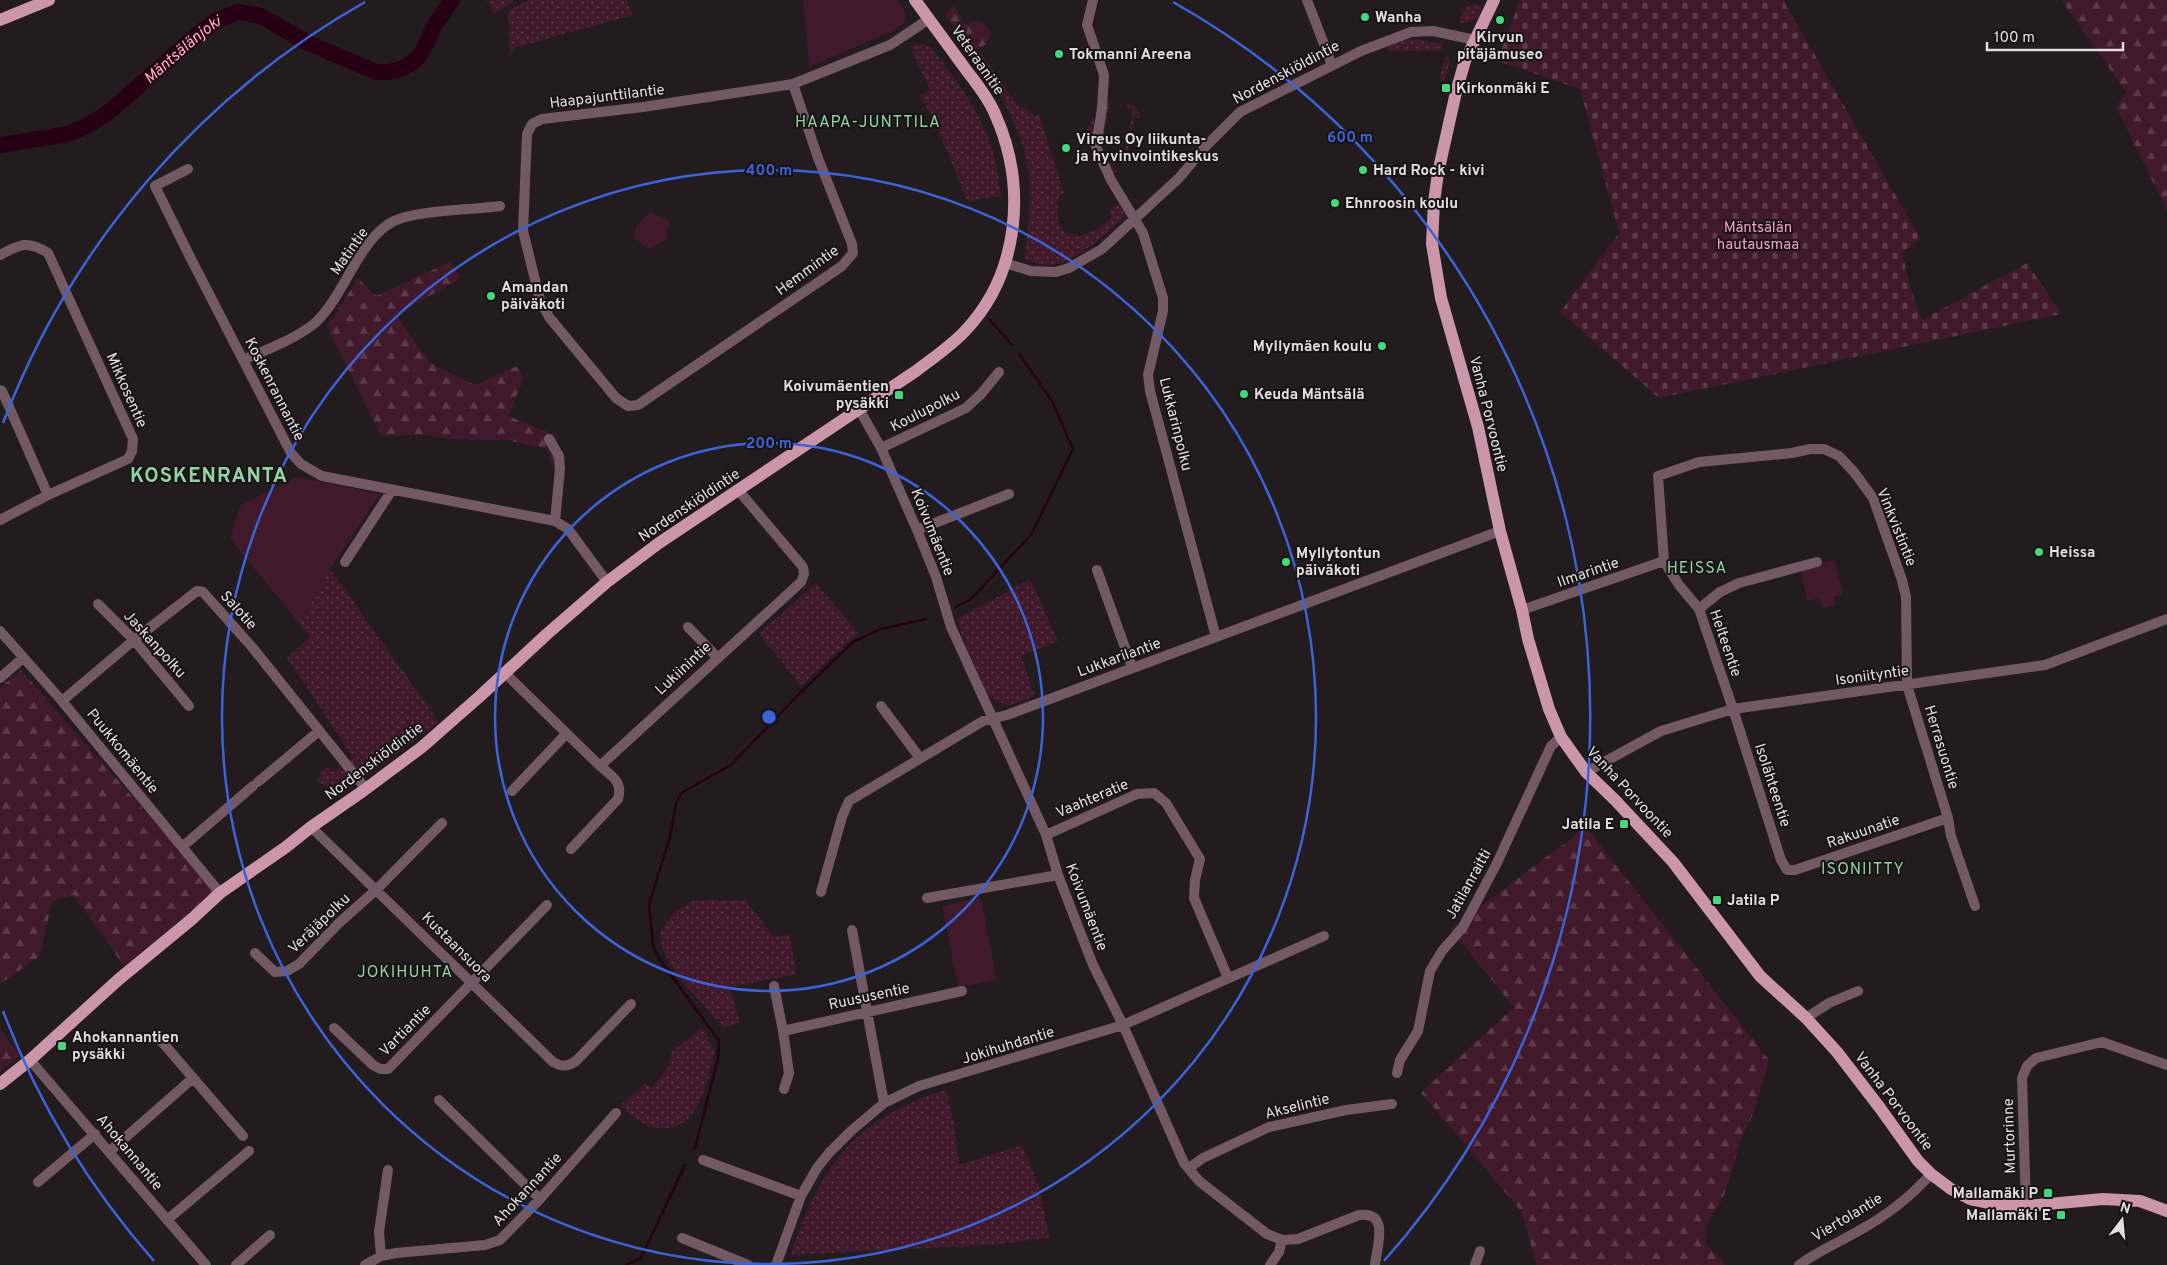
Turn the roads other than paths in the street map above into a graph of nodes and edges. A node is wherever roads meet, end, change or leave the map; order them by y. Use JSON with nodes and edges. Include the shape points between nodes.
{"nodes":[{"id":1,"x":49,"y":0,"type":"edge"},
{"id":2,"x":915,"y":0,"type":"edge"},
{"id":3,"x":1093,"y":0,"type":"edge"},
{"id":4,"x":1307,"y":0,"type":"edge"},
{"id":5,"x":1494,"y":0,"type":"edge"},
{"id":6,"x":929,"y":19,"type":"junction"},
{"id":7,"x":0,"y":20,"type":"edge"},
{"id":8,"x":1475,"y":40,"type":"junction"},
{"id":9,"x":1332,"y":65,"type":"junction"},
{"id":10,"x":794,"y":84,"type":"junction"},
{"id":11,"x":188,"y":169,"type":"dead end"},
{"id":12,"x":500,"y":206,"type":"dead end"},
{"id":13,"x":1136,"y":219,"type":"junction"},
{"id":14,"x":0,"y":255,"type":"edge"},
{"id":15,"x":1005,"y":263,"type":"junction"},
{"id":16,"x":243,"y":360,"type":"junction"},
{"id":17,"x":999,"y":372,"type":"dead end"},
{"id":18,"x":0,"y":390,"type":"edge"},
{"id":19,"x":628,"y":406,"type":"joint"},
{"id":20,"x":859,"y":409,"type":"junction"},
{"id":21,"x":550,"y":440,"type":"dead end"},
{"id":22,"x":881,"y":448,"type":"junction"},
{"id":23,"x":1658,"y":476,"type":"joint"},
{"id":24,"x":392,"y":490,"type":"junction"},
{"id":25,"x":739,"y":491,"type":"junction"},
{"id":26,"x":1009,"y":494,"type":"dead end"},
{"id":27,"x":48,"y":495,"type":"junction"},
{"id":28,"x":0,"y":520,"type":"edge"},
{"id":29,"x":555,"y":521,"type":"junction"},
{"id":30,"x":917,"y":530,"type":"junction"},
{"id":31,"x":1500,"y":531,"type":"junction"},
{"id":32,"x":1664,"y":561,"type":"junction"},
{"id":33,"x":345,"y":562,"type":"dead end"},
{"id":34,"x":1817,"y":562,"type":"dead end"},
{"id":35,"x":1097,"y":570,"type":"dead end"},
{"id":36,"x":607,"y":582,"type":"junction"},
{"id":37,"x":98,"y":604,"type":"dead end"},
{"id":38,"x":1699,"y":609,"type":"junction"},
{"id":39,"x":1522,"y":610,"type":"junction"},
{"id":40,"x":2167,"y":619,"type":"edge"},
{"id":41,"x":688,"y":627,"type":"dead end"},
{"id":42,"x":0,"y":631,"type":"edge"},
{"id":43,"x":1216,"y":637,"type":"junction"},
{"id":44,"x":134,"y":640,"type":"junction"},
{"id":45,"x":23,"y":658,"type":"junction"},
{"id":46,"x":717,"y":658,"type":"junction"},
{"id":47,"x":1132,"y":667,"type":"junction"},
{"id":48,"x":505,"y":673,"type":"junction"},
{"id":49,"x":0,"y":678,"type":"edge"},
{"id":50,"x":1907,"y":685,"type":"junction"},
{"id":51,"x":62,"y":701,"type":"junction"},
{"id":52,"x":189,"y":706,"type":"dead end"},
{"id":53,"x":881,"y":706,"type":"dead end"},
{"id":54,"x":1733,"y":708,"type":"junction"},
{"id":55,"x":991,"y":718,"type":"junction"},
{"id":56,"x":319,"y":731,"type":"junction"},
{"id":57,"x":566,"y":734,"type":"junction"},
{"id":58,"x":1561,"y":737,"type":"junction"},
{"id":59,"x":920,"y":758,"type":"junction"},
{"id":60,"x":600,"y":766,"type":"junction"},
{"id":61,"x":1586,"y":772,"type":"junction"},
{"id":62,"x":366,"y":789,"type":"junction"},
{"id":63,"x":512,"y":791,"type":"dead end"},
{"id":64,"x":1948,"y":818,"type":"junction"},
{"id":65,"x":442,"y":822,"type":"dead end"},
{"id":66,"x":311,"y":827,"type":"junction"},
{"id":67,"x":1046,"y":835,"type":"junction"},
{"id":68,"x":182,"y":847,"type":"junction"},
{"id":69,"x":571,"y":850,"type":"dead end"},
{"id":70,"x":1787,"y":870,"type":"joint"},
{"id":71,"x":1058,"y":875,"type":"junction"},
{"id":72,"x":377,"y":889,"type":"junction"},
{"id":73,"x":821,"y":892,"type":"dead end"},
{"id":74,"x":220,"y":893,"type":"junction"},
{"id":75,"x":927,"y":898,"type":"dead end"},
{"id":76,"x":547,"y":905,"type":"dead end"},
{"id":77,"x":1975,"y":906,"type":"dead end"},
{"id":78,"x":852,"y":930,"type":"dead end"},
{"id":79,"x":1324,"y":936,"type":"dead end"},
{"id":80,"x":255,"y":953,"type":"dead end"},
{"id":81,"x":1228,"y":978,"type":"junction"},
{"id":82,"x":471,"y":984,"type":"junction"},
{"id":83,"x":774,"y":986,"type":"dead end"},
{"id":84,"x":1858,"y":991,"type":"dead end"},
{"id":85,"x":962,"y":992,"type":"dead end"},
{"id":86,"x":631,"y":1004,"type":"dead end"},
{"id":87,"x":866,"y":1012,"type":"junction"},
{"id":88,"x":1806,"y":1018,"type":"junction"},
{"id":89,"x":1123,"y":1025,"type":"junction"},
{"id":90,"x":334,"y":1028,"type":"dead end"},
{"id":91,"x":783,"y":1031,"type":"junction"},
{"id":92,"x":157,"y":1036,"type":"dead end"},
{"id":93,"x":30,"y":1060,"type":"junction"},
{"id":94,"x":2167,"y":1065,"type":"edge"},
{"id":95,"x":1397,"y":1073,"type":"dead end"},
{"id":96,"x":192,"y":1079,"type":"junction"},
{"id":97,"x":0,"y":1084,"type":"edge"},
{"id":98,"x":784,"y":1089,"type":"dead end"},
{"id":99,"x":439,"y":1100,"type":"dead end"},
{"id":100,"x":884,"y":1103,"type":"junction"},
{"id":101,"x":1392,"y":1104,"type":"dead end"},
{"id":102,"x":616,"y":1113,"type":"dead end"},
{"id":103,"x":95,"y":1134,"type":"junction"},
{"id":104,"x":243,"y":1136,"type":"dead end"},
{"id":105,"x":110,"y":1151,"type":"junction"},
{"id":106,"x":249,"y":1151,"type":"dead end"},
{"id":107,"x":703,"y":1160,"type":"dead end"},
{"id":108,"x":1189,"y":1168,"type":"junction"},
{"id":109,"x":388,"y":1170,"type":"dead end"},
{"id":110,"x":1931,"y":1174,"type":"junction"},
{"id":111,"x":38,"y":1182,"type":"dead end"},
{"id":112,"x":801,"y":1196,"type":"junction"},
{"id":113,"x":540,"y":1199,"type":"junction"},
{"id":114,"x":2026,"y":1206,"type":"junction"},
{"id":115,"x":2167,"y":1212,"type":"edge"},
{"id":116,"x":167,"y":1220,"type":"junction"},
{"id":117,"x":270,"y":1235,"type":"dead end"},
{"id":118,"x":682,"y":1238,"type":"dead end"},
{"id":119,"x":1282,"y":1240,"type":"junction"},
{"id":120,"x":1480,"y":1251,"type":"dead end"},
{"id":121,"x":381,"y":1256,"type":"junction"},
{"id":122,"x":206,"y":1265,"type":"edge"},
{"id":123,"x":236,"y":1265,"type":"edge"},
{"id":124,"x":365,"y":1265,"type":"edge"},
{"id":125,"x":748,"y":1265,"type":"edge"},
{"id":126,"x":776,"y":1265,"type":"edge"},
{"id":127,"x":1270,"y":1265,"type":"edge"},
{"id":128,"x":1375,"y":1265,"type":"edge"},
{"id":129,"x":1475,"y":1265,"type":"edge"},
{"id":130,"x":1799,"y":1265,"type":"edge"}],
"edges":[{"from":1,"to":7,"type":"main road"},
{"from":2,"to":6,"type":"main road","name":"Veteraanitie"},
{"from":3,"to":13,"type":"street","name":"Lukkarinpolku","via":[[1087,25],[1104,75],[1096,147],[1111,180]]},
{"from":4,"to":9,"type":"street"},
{"from":5,"to":8,"type":"main road","name":"Vanha Porvoontie"},
{"from":6,"to":10,"type":"street","name":"Haapajunttilantie","via":[[890,45]]},
{"from":6,"to":15,"type":"main road","name":"Veteraanitie","via":[[980,88],[995,114],[1005,144],[1015,202],[1011,242]]},
{"from":8,"to":9,"type":"street","name":"Nordenskiöldintie","via":[[1433,31],[1411,32]]},
{"from":8,"to":31,"type":"main road","name":"Vanha Porvoontie","via":[[1456,92],[1438,173],[1432,244],[1441,298],[1478,427]]},
{"from":9,"to":13,"type":"street","name":"Nordenskiöldintie","via":[[1240,112]]},
{"from":10,"to":19,"type":"street","name":"Hemmintie","via":[[853,253],[842,266],[638,405]]},
{"from":10,"to":19,"type":"street","name":"Haapajunttilantie","via":[[542,119],[532,124],[527,134],[523,231],[540,300],[610,391]]},
{"from":11,"to":16,"type":"street","name":"Koskenrannantie","via":[[155,186]]},
{"from":12,"to":16,"type":"street","name":"Matintie","via":[[395,220],[372,240],[325,312],[314,323]]},
{"from":13,"to":15,"type":"street","name":"Nordenskiöldintie","via":[[1102,249],[1069,268],[1042,273]]},
{"from":13,"to":43,"type":"street","name":"Lukkarinpolku","via":[[1149,248],[1163,298],[1148,375],[1150,391]]},
{"from":14,"to":27,"type":"street","name":"Mikkosentie","via":[[24,244],[35,245],[48,253],[133,439],[128,459]]},
{"from":15,"to":20,"type":"main road","name":"Nordenskiöldintie","via":[[996,286],[966,330],[916,371]]},
{"from":16,"to":24,"type":"street","name":"Koskenrannantie","via":[[291,454],[301,464],[322,476]]},
{"from":17,"to":22,"type":"street","name":"Koulupolku","via":[[966,408]]},
{"from":18,"to":27,"type":"street"},
{"from":20,"to":22,"type":"street","name":"Koivumäentie"},
{"from":20,"to":25,"type":"main road","name":"Nordenskiöldintie"},
{"from":21,"to":29,"type":"street","via":[[559,456],[560,469]]},
{"from":22,"to":30,"type":"street","name":"Koivumäentie"},
{"from":23,"to":32,"type":"street","name":"Helteentie"},
{"from":23,"to":50,"type":"street","name":"Vinkvistintie","via":[[1699,462],[1810,449],[1824,449],[1839,456],[1873,498],[1902,580],[1906,597]]},
{"from":24,"to":29,"type":"street","name":"Koskenrannantie"},
{"from":24,"to":33,"type":"street"},
{"from":25,"to":36,"type":"main road","name":"Nordenskiöldintie","via":[[659,543]]},
{"from":25,"to":46,"type":"street","name":"Lukiinintie","via":[[803,567],[804,574],[801,582]]},
{"from":26,"to":30,"type":"street"},
{"from":27,"to":28,"type":"street","name":"Mikkosentie"},
{"from":29,"to":36,"type":"street","name":"Koskenrannantie","via":[[568,529]]},
{"from":30,"to":55,"type":"street","name":"Koivumäentie","via":[[951,627]]},
{"from":31,"to":39,"type":"main road","name":"Vanha Porvoontie"},
{"from":31,"to":43,"type":"street","name":"Lukkarilantie"},
{"from":32,"to":38,"type":"street","name":"Helteentie"},
{"from":32,"to":39,"type":"street","name":"Ilmarintie"},
{"from":34,"to":38,"type":"street","via":[[1739,583],[1720,592]]},
{"from":35,"to":47,"type":"street"},
{"from":36,"to":48,"type":"main road","name":"Nordenskiöldintie"},
{"from":37,"to":44,"type":"street","name":"Jaskanpolku"},
{"from":38,"to":54,"type":"street","name":"Helteentie"},
{"from":39,"to":58,"type":"main road","name":"Vanha Porvoontie","via":[[1549,709]]},
{"from":40,"to":50,"type":"street","name":"Isoniityntie","via":[[2045,665]]},
{"from":41,"to":46,"type":"street"},
{"from":42,"to":45,"type":"street","name":"Puukkomäentie"},
{"from":43,"to":47,"type":"street","name":"Lukkarilantie"},
{"from":44,"to":51,"type":"street","name":"Salotie"},
{"from":44,"to":52,"type":"street","name":"Jaskanpolku"},
{"from":44,"to":56,"type":"street","name":"Salotie","via":[[196,591],[203,592]]},
{"from":45,"to":49,"type":"street"},
{"from":45,"to":51,"type":"street","name":"Puukkomäentie"},
{"from":46,"to":60,"type":"street","name":"Lukiinintie"},
{"from":47,"to":55,"type":"street","name":"Lukkarilantie","via":[[1007,715]]},
{"from":48,"to":57,"type":"street"},
{"from":48,"to":62,"type":"main road","name":"Nordenskiöldintie","via":[[422,747]]},
{"from":50,"to":54,"type":"street","name":"Isoniityntie"},
{"from":50,"to":64,"type":"street","name":"Herrasuontie"},
{"from":51,"to":68,"type":"street","name":"Puukkomäentie"},
{"from":53,"to":59,"type":"street"},
{"from":54,"to":61,"type":"street","name":"Isoniityntie","via":[[1661,731]]},
{"from":54,"to":70,"type":"street","name":"Isolähteentie"},
{"from":55,"to":59,"type":"street","name":"Lukkarilantie"},
{"from":55,"to":67,"type":"street","name":"Koivumäentie"},
{"from":56,"to":62,"type":"street","name":"Salotie"},
{"from":56,"to":68,"type":"street"},
{"from":57,"to":60,"type":"street"},
{"from":57,"to":63,"type":"street"},
{"from":58,"to":61,"type":"main road","name":"Vanha Porvoontie"},
{"from":58,"to":95,"type":"street","name":"Jatilanraitti","via":[[1551,746],[1497,863],[1463,927],[1442,951],[1430,972],[1418,1031],[1400,1060]]},
{"from":59,"to":73,"type":"street","name":"Lukkarilantie","via":[[849,801]]},
{"from":60,"to":69,"type":"street","via":[[618,782],[621,789],[618,799]]},
{"from":61,"to":88,"type":"main road","name":"Vanha Porvoontie","via":[[1673,862],[1760,976]]},
{"from":62,"to":66,"type":"main road","name":"Nordenskiöldintie"},
{"from":64,"to":70,"type":"street","name":"Rakuunatie"},
{"from":64,"to":77,"type":"street","name":"Herrasuontie"},
{"from":65,"to":72,"type":"street","name":"Veräjäpolku"},
{"from":66,"to":72,"type":"street","name":"Kustaansuora"},
{"from":66,"to":74,"type":"main road","name":"Nordenskiöldintie"},
{"from":67,"to":71,"type":"street","name":"Koivumäentie"},
{"from":67,"to":81,"type":"street","name":"Vaahteratie","via":[[1137,794],[1154,793],[1166,803],[1200,859],[1194,898]]},
{"from":68,"to":74,"type":"street","name":"Puukkomäentie"},
{"from":71,"to":75,"type":"street"},
{"from":71,"to":89,"type":"street","name":"Koivumäentie","via":[[1093,965]]},
{"from":72,"to":80,"type":"street","name":"Veräjäpolku","via":[[299,964],[287,971],[275,972]]},
{"from":72,"to":82,"type":"street","name":"Kustaansuora"},
{"from":74,"to":93,"type":"main road","name":"Nordenskiöldintie"},
{"from":76,"to":82,"type":"street"},
{"from":78,"to":87,"type":"street"},
{"from":79,"to":81,"type":"street","name":"Jokihuhdantie"},
{"from":81,"to":89,"type":"street","name":"Jokihuhdantie"},
{"from":82,"to":86,"type":"street","name":"Kustaansuora","via":[[561,1066],[569,1066],[576,1061]]},
{"from":82,"to":90,"type":"street","name":"Vartiantie","via":[[388,1069],[373,1065]]},
{"from":83,"to":91,"type":"street"},
{"from":84,"to":88,"type":"street","via":[[1829,1003]]},
{"from":85,"to":87,"type":"street","name":"Ruususentie"},
{"from":87,"to":91,"type":"street","name":"Ruususentie"},
{"from":87,"to":100,"type":"street"},
{"from":88,"to":110,"type":"main road","name":"Vanha Porvoontie","via":[[1837,1052]]},
{"from":89,"to":100,"type":"street","name":"Jokihuhdantie","via":[[919,1086]]},
{"from":89,"to":108,"type":"street","name":"Koivumäentie"},
{"from":91,"to":98,"type":"street","via":[[789,1073]]},
{"from":92,"to":96,"type":"street"},
{"from":93,"to":97,"type":"main road","name":"Nordenskiöldintie"},
{"from":93,"to":103,"type":"street","name":"Ahokannantie"},
{"from":94,"to":114,"type":"street","name":"Murtorinne","via":[[2102,1042],[2036,1058],[2026,1066],[2022,1078]]},
{"from":96,"to":104,"type":"street"},
{"from":96,"to":105,"type":"street"},
{"from":99,"to":113,"type":"street"},
{"from":100,"to":112,"type":"street","name":"Jokihuhdantie","via":[[828,1153]]},
{"from":101,"to":108,"type":"street","name":"Akselintie","via":[[1269,1126]]},
{"from":102,"to":113,"type":"street","name":"Ahokannantie"},
{"from":103,"to":105,"type":"street","name":"Ahokannantie"},
{"from":103,"to":111,"type":"street"},
{"from":105,"to":116,"type":"street","name":"Ahokannantie"},
{"from":106,"to":116,"type":"street"},
{"from":107,"to":112,"type":"street"},
{"from":108,"to":119,"type":"street","name":"Koivumäentie","via":[[1199,1181],[1267,1234]]},
{"from":109,"to":121,"type":"street","via":[[379,1232]]},
{"from":110,"to":114,"type":"main road","name":"Vanha Porvoontie","via":[[1970,1199]]},
{"from":110,"to":130,"type":"street","name":"Viertolantie","via":[[1894,1208]]},
{"from":112,"to":126,"type":"street","name":"Jokihuhdantie"},
{"from":113,"to":121,"type":"street","name":"Ahokannantie","via":[[500,1240],[485,1246]]},
{"from":114,"to":115,"type":"main road","name":"Vanha Porvoontie","via":[[2104,1198],[2140,1201]]},
{"from":116,"to":122,"type":"street","name":"Ahokannantie"},
{"from":117,"to":123,"type":"street"},
{"from":118,"to":125,"type":"street"},
{"from":119,"to":127,"type":"street","via":[[1280,1252]]},
{"from":119,"to":128,"type":"street","via":[[1298,1239],[1368,1214],[1380,1226]]},
{"from":120,"to":129,"type":"street"},
{"from":121,"to":124,"type":"street","name":"Ahokannantie"}]}
